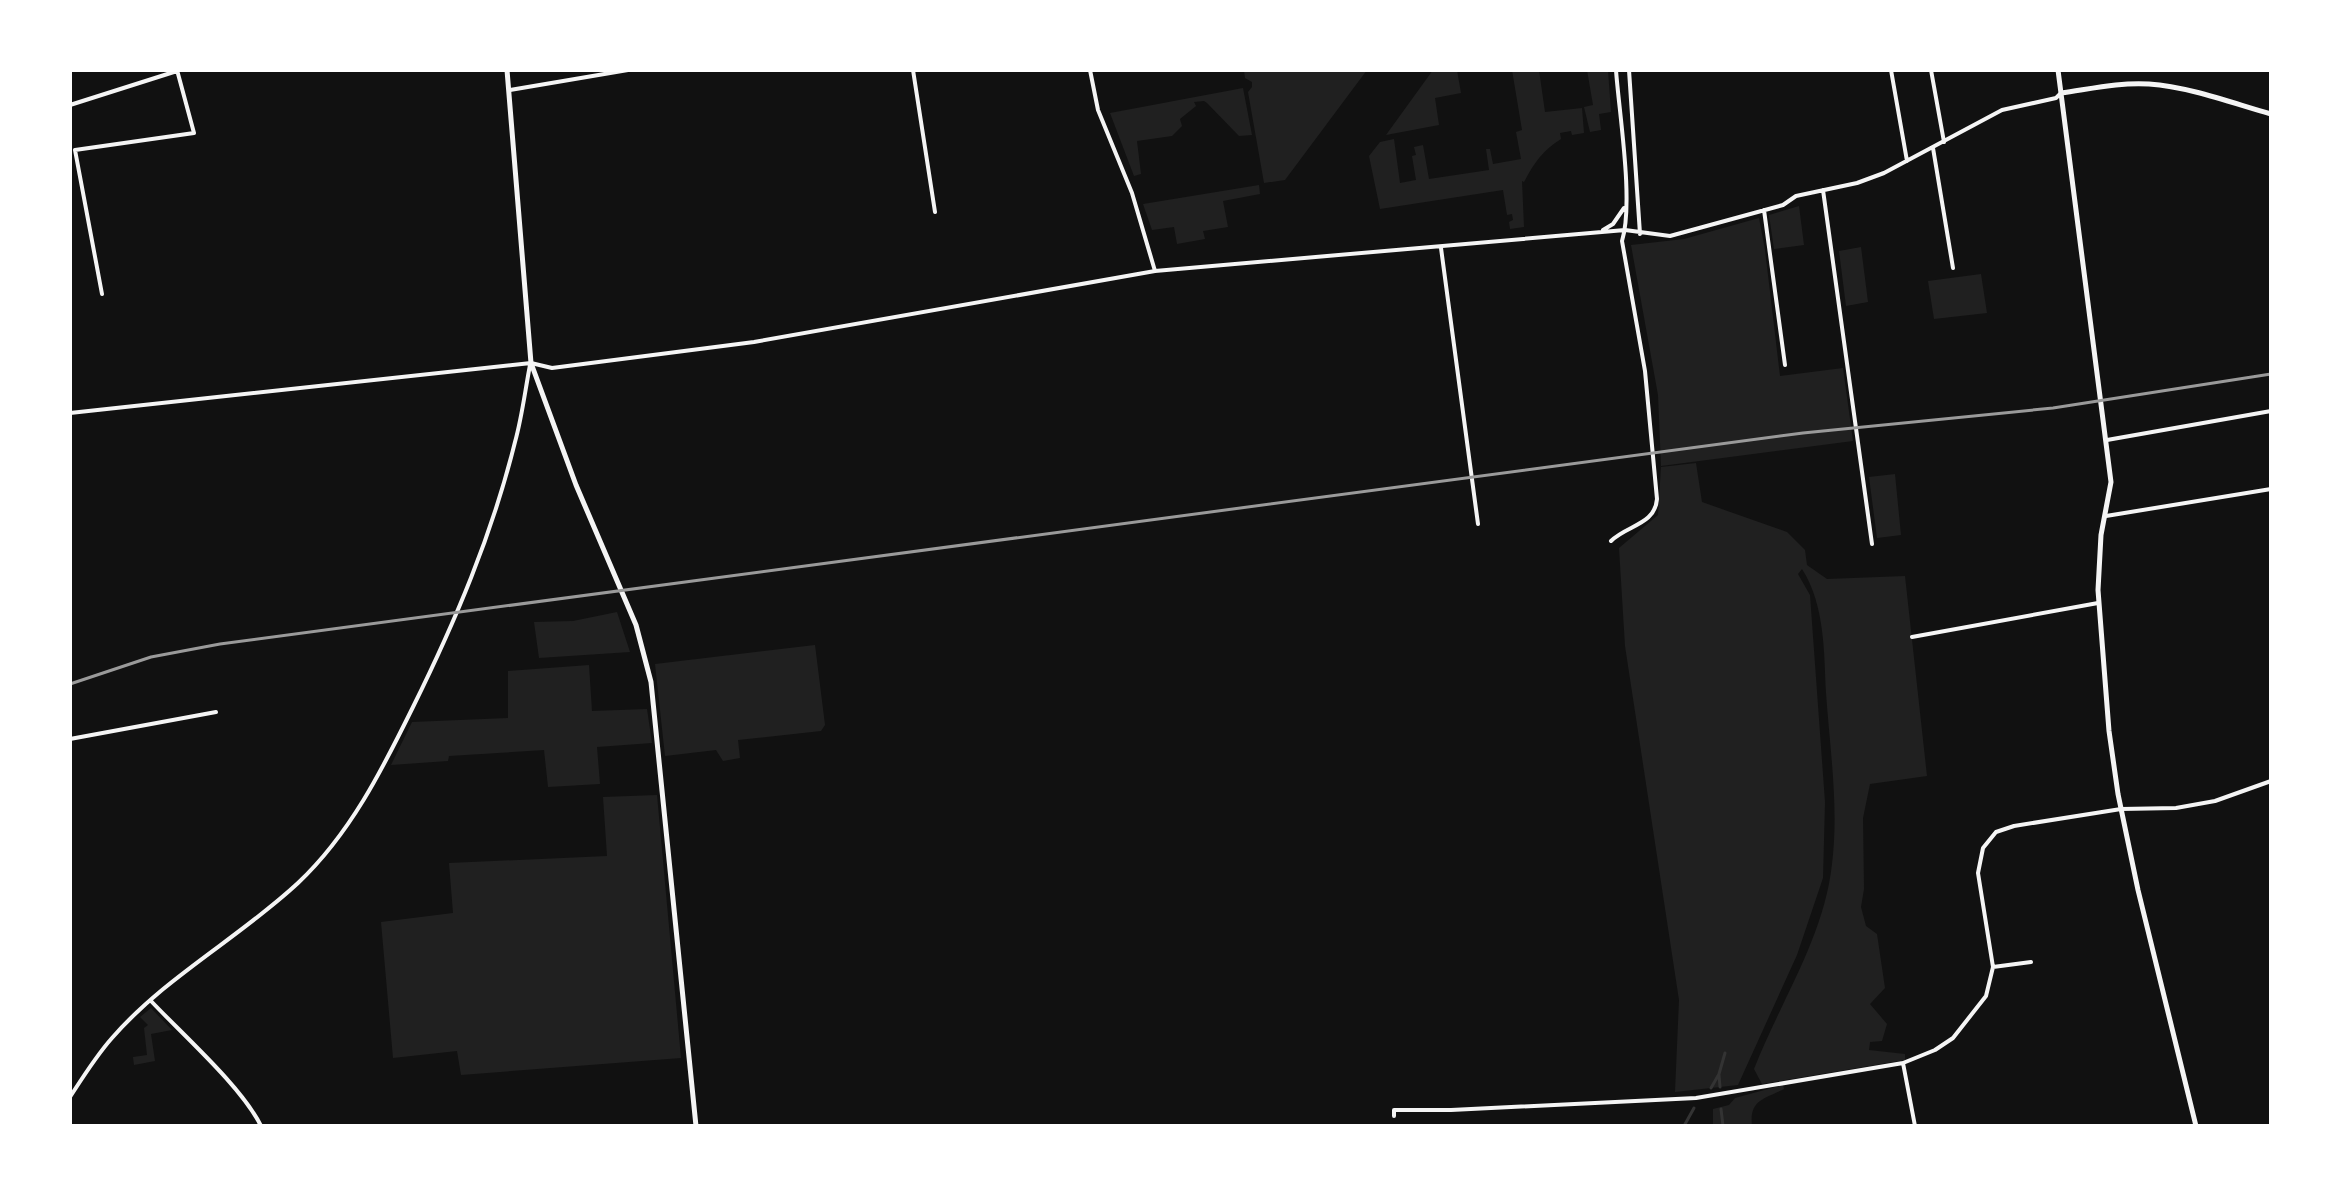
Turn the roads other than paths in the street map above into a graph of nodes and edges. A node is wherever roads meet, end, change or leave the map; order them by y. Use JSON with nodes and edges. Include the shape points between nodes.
{"nodes":[{"id":1,"x":507,"y":70,"type":"edge"},
{"id":2,"x":628,"y":70,"type":"edge"},
{"id":3,"x":913,"y":70,"type":"edge"},
{"id":4,"x":1090,"y":70,"type":"edge"},
{"id":5,"x":1616,"y":70,"type":"edge"},
{"id":6,"x":1629,"y":70,"type":"edge"},
{"id":7,"x":1891,"y":70,"type":"edge"},
{"id":8,"x":1931,"y":70,"type":"edge"},
{"id":9,"x":2058,"y":70,"type":"edge"},
{"id":10,"x":177,"y":71,"type":"edge"},
{"id":11,"x":510,"y":90,"type":"junction"},
{"id":12,"x":2061,"y":93,"type":"junction"},
{"id":13,"x":70,"y":105,"type":"edge"},
{"id":14,"x":2271,"y":114,"type":"edge"},
{"id":15,"x":1944,"y":142,"type":"junction"},
{"id":16,"x":1933,"y":148,"type":"junction"},
{"id":17,"x":1907,"y":161,"type":"junction"},
{"id":18,"x":1823,"y":190,"type":"junction"},
{"id":19,"x":1625,"y":206,"type":"junction"},
{"id":20,"x":1764,"y":210,"type":"junction"},
{"id":21,"x":935,"y":212,"type":"dead end"},
{"id":22,"x":1625,"y":230,"type":"junction"},
{"id":23,"x":1598,"y":233,"type":"junction"},
{"id":24,"x":1640,"y":234,"type":"junction"},
{"id":25,"x":1441,"y":248,"type":"junction"},
{"id":26,"x":1953,"y":268,"type":"dead end"},
{"id":27,"x":1155,"y":271,"type":"junction"},
{"id":28,"x":102,"y":294,"type":"dead end"},
{"id":29,"x":531,"y":363,"type":"junction"},
{"id":30,"x":1785,"y":365,"type":"dead end"},
{"id":31,"x":2271,"y":411,"type":"edge"},
{"id":32,"x":70,"y":413,"type":"edge"},
{"id":33,"x":2107,"y":440,"type":"junction"},
{"id":34,"x":2271,"y":489,"type":"edge"},
{"id":35,"x":2106,"y":516,"type":"junction"},
{"id":36,"x":1478,"y":524,"type":"dead end"},
{"id":37,"x":1611,"y":541,"type":"dead end"},
{"id":38,"x":1872,"y":544,"type":"dead end"},
{"id":39,"x":2098,"y":603,"type":"junction"},
{"id":40,"x":1912,"y":637,"type":"dead end"},
{"id":41,"x":216,"y":712,"type":"dead end"},
{"id":42,"x":70,"y":739,"type":"edge"},
{"id":43,"x":2271,"y":781,"type":"edge"},
{"id":44,"x":2121,"y":809,"type":"junction"},
{"id":45,"x":2031,"y":962,"type":"dead end"},
{"id":46,"x":1993,"y":967,"type":"junction"},
{"id":47,"x":151,"y":1001,"type":"junction"},
{"id":48,"x":1903,"y":1063,"type":"junction"},
{"id":49,"x":70,"y":1097,"type":"edge"},
{"id":50,"x":1394,"y":1116,"type":"dead end"},
{"id":51,"x":261,"y":1126,"type":"edge"},
{"id":52,"x":696,"y":1126,"type":"edge"},
{"id":53,"x":1915,"y":1126,"type":"edge"},
{"id":54,"x":2196,"y":1126,"type":"edge"}],
"edges":[{"from":1,"to":11,"type":"street"},
{"from":2,"to":11,"type":"street"},
{"from":3,"to":21,"type":"street"},
{"from":4,"to":27,"type":"street","via":[[1098,110],[1132,193]]},
{"from":5,"to":19,"type":"street"},
{"from":6,"to":24,"type":"street"},
{"from":7,"to":17,"type":"street"},
{"from":8,"to":15,"type":"street"},
{"from":9,"to":12,"type":"street"},
{"from":10,"to":13,"type":"street"},
{"from":10,"to":28,"type":"street","via":[[194,133],[75,150]]},
{"from":11,"to":29,"type":"street"},
{"from":12,"to":14,"type":"street","via":[[2152,84]]},
{"from":12,"to":15,"type":"street","via":[[2002,110]]},
{"from":12,"to":33,"type":"street"},
{"from":15,"to":16,"type":"street"},
{"from":16,"to":17,"type":"street"},
{"from":16,"to":26,"type":"street"},
{"from":17,"to":18,"type":"street"},
{"from":18,"to":20,"type":"street"},
{"from":18,"to":38,"type":"street"},
{"from":19,"to":22,"type":"street"},
{"from":19,"to":23,"type":"street","via":[[1613,224]]},
{"from":20,"to":24,"type":"street","via":[[1670,236]]},
{"from":20,"to":30,"type":"street"},
{"from":22,"to":23,"type":"street"},
{"from":22,"to":24,"type":"street"},
{"from":22,"to":37,"type":"street","via":[[1622,241],[1645,371],[1657,499],[1647,520]]},
{"from":23,"to":25,"type":"street"},
{"from":25,"to":27,"type":"street"},
{"from":25,"to":36,"type":"street"},
{"from":27,"to":29,"type":"street","via":[[754,342],[552,368]]},
{"from":29,"to":32,"type":"street"},
{"from":29,"to":47,"type":"street","via":[[493,520],[446,638],[377,781],[300,882]]},
{"from":29,"to":52,"type":"street","via":[[646,658]]},
{"from":31,"to":33,"type":"street"},
{"from":33,"to":35,"type":"street","via":[[2111,482]]},
{"from":34,"to":35,"type":"street"},
{"from":35,"to":39,"type":"street"},
{"from":39,"to":40,"type":"street"},
{"from":39,"to":44,"type":"street"},
{"from":41,"to":42,"type":"street"},
{"from":43,"to":44,"type":"street","via":[[2215,801]]},
{"from":44,"to":46,"type":"street","via":[[2014,826],[1996,832],[1983,848],[1978,873]]},
{"from":44,"to":54,"type":"street"},
{"from":45,"to":46,"type":"street"},
{"from":46,"to":48,"type":"street","via":[[1986,996],[1953,1038]]},
{"from":47,"to":49,"type":"street","via":[[114,1035]]},
{"from":47,"to":51,"type":"street"},
{"from":48,"to":50,"type":"street","via":[[1696,1098],[1394,1110]]},
{"from":48,"to":53,"type":"street"}]}
